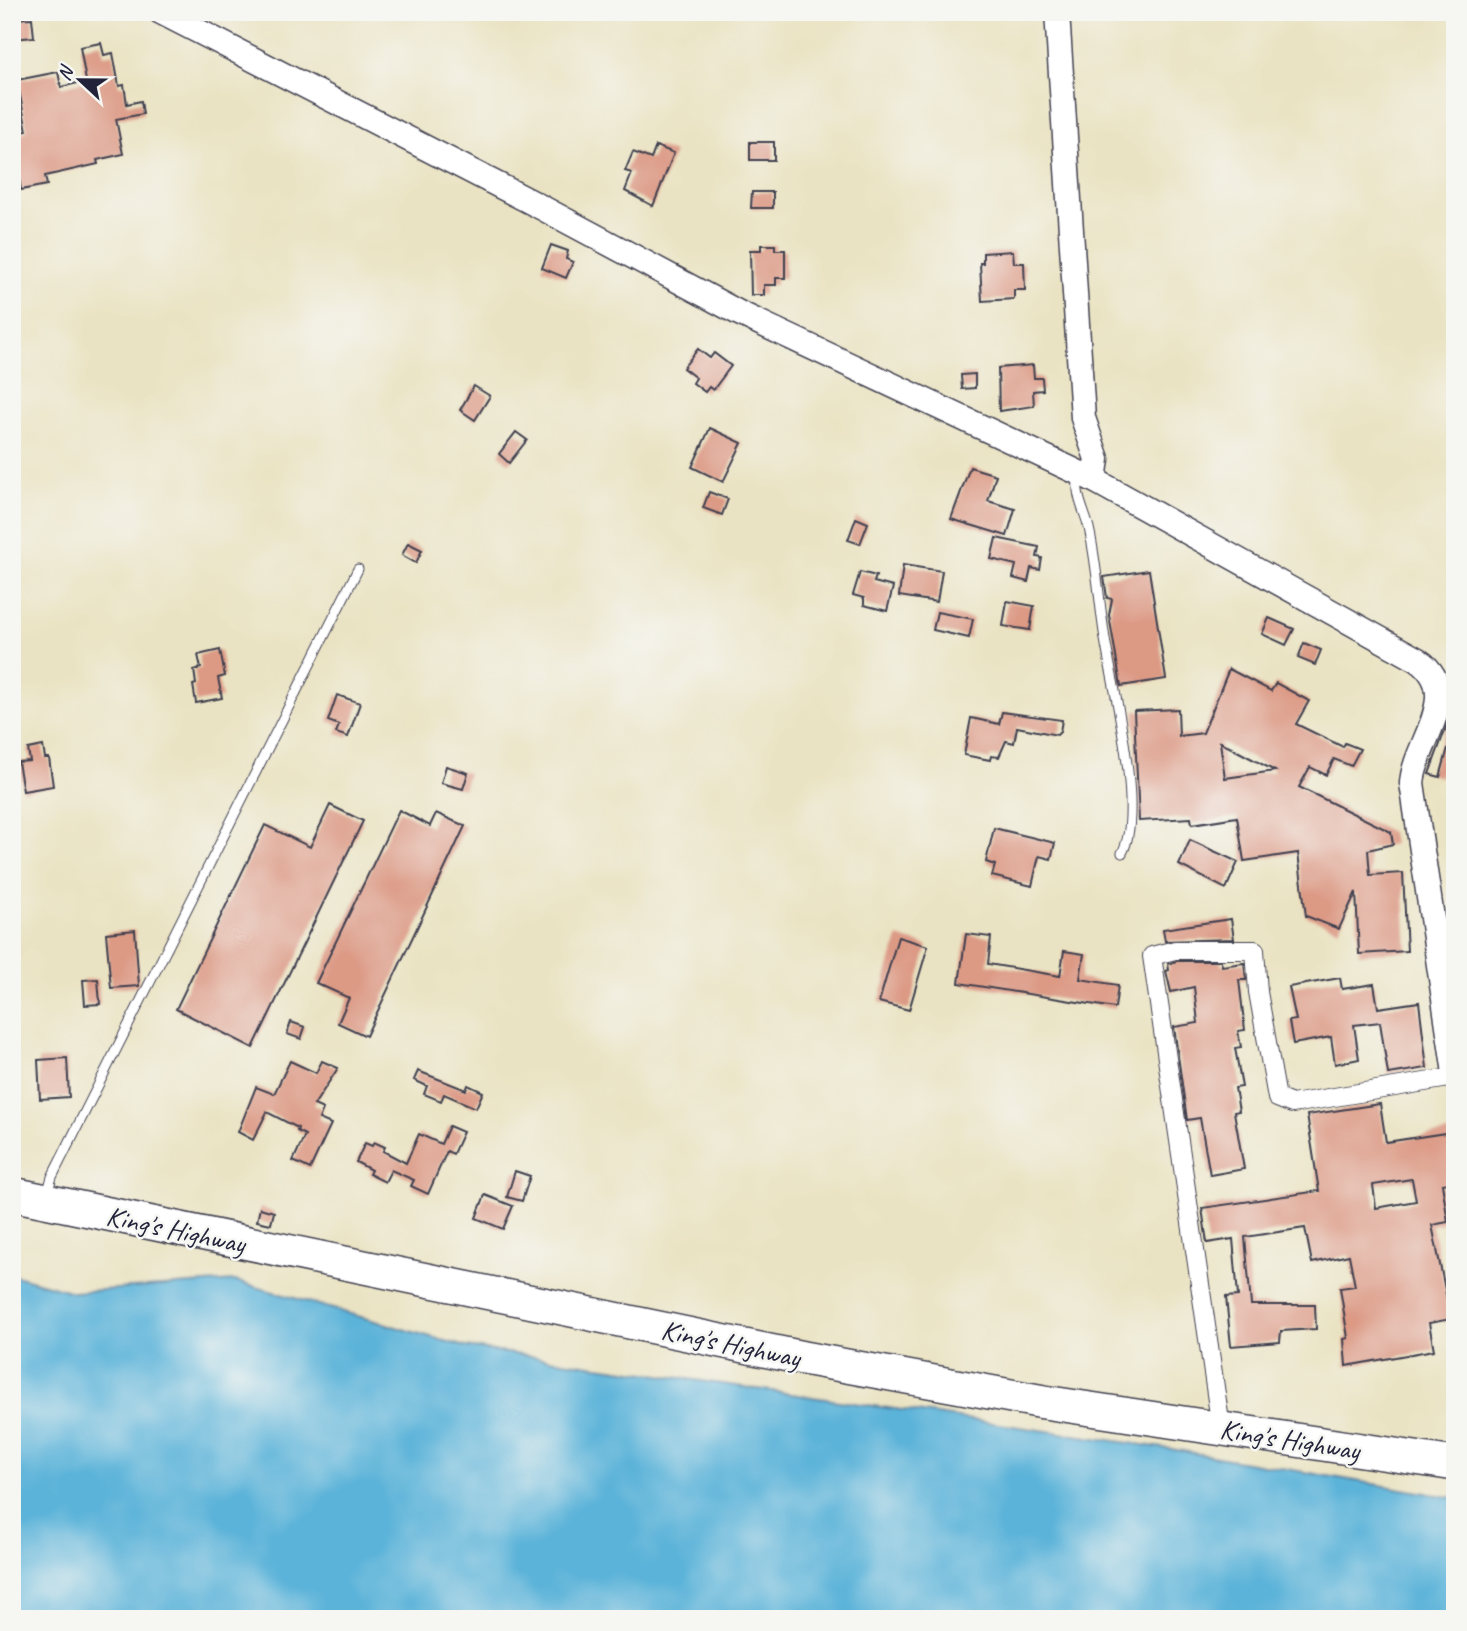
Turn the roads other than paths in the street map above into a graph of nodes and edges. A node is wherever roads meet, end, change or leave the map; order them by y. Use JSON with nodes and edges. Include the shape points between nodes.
{"nodes":[{"id":1,"x":161,"y":12,"type":"edge"},
{"id":2,"x":1057,"y":12,"type":"edge"},
{"id":3,"x":1088,"y":476,"type":"junction"},
{"id":4,"x":358,"y":569,"type":"dead end"},
{"id":5,"x":1122,"y":853,"type":"dead end"},
{"id":6,"x":1448,"y":980,"type":"edge"},
{"id":7,"x":1455,"y":1075,"type":"edge"},
{"id":8,"x":12,"y":1194,"type":"edge"},
{"id":9,"x":45,"y":1201,"type":"junction"},
{"id":10,"x":1221,"y":1429,"type":"junction"},
{"id":11,"x":1455,"y":1464,"type":"edge"}],
"edges":[{"from":1,"to":3,"type":"street","via":[[739,313]]},
{"from":2,"to":3,"type":"street","via":[[1083,418],[1097,459]]},
{"from":3,"to":5,"type":"lane","via":[[1077,483],[1078,492],[1089,528],[1121,721],[1131,820]]},
{"from":3,"to":6,"type":"street","via":[[1418,660],[1435,677],[1440,689],[1433,726],[1413,767],[1412,783]]},
{"from":4,"to":9,"type":"lane","via":[[58,1165]]},
{"from":6,"to":7,"type":"street"},
{"from":7,"to":10,"type":"street","via":[[1283,1102],[1277,1098],[1255,950],[1174,950],[1152,956]]},
{"from":8,"to":9,"type":"highway","name":"King's Highway"},
{"from":9,"to":10,"type":"highway","name":"King's Highway","via":[[803,1358]]},
{"from":10,"to":11,"type":"highway","name":"King's Highway"}]}
